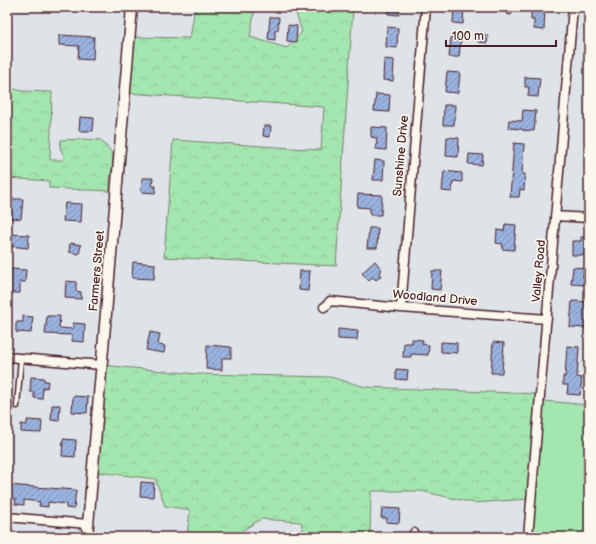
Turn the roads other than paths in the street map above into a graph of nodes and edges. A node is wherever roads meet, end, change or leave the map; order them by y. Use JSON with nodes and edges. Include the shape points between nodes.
{"nodes":[{"id":1,"x":132,"y":7,"type":"edge"},
{"id":2,"x":426,"y":7,"type":"edge"},
{"id":3,"x":573,"y":7,"type":"edge"},
{"id":4,"x":555,"y":216,"type":"junction"},
{"id":5,"x":589,"y":218,"type":"edge"},
{"id":6,"x":324,"y":307,"type":"dead end"},
{"id":7,"x":401,"y":308,"type":"junction"},
{"id":8,"x":547,"y":319,"type":"junction"},
{"id":9,"x":7,"y":357,"type":"edge"},
{"id":10,"x":21,"y":358,"type":"junction"},
{"id":11,"x":102,"y":365,"type":"junction"},
{"id":12,"x":17,"y":406,"type":"dead end"},
{"id":13,"x":7,"y":517,"type":"edge"},
{"id":14,"x":88,"y":524,"type":"junction"},
{"id":15,"x":87,"y":537,"type":"edge"},
{"id":16,"x":528,"y":537,"type":"edge"}],
"edges":[{"from":1,"to":11,"type":"street","name":"Farmers Street"},
{"from":2,"to":7,"type":"street","name":"Sunshine Drive"},
{"from":3,"to":4,"type":"street","name":"Valley Road"},
{"from":4,"to":5,"type":"street"},
{"from":4,"to":8,"type":"street","name":"Valley Road"},
{"from":6,"to":7,"type":"street","name":"Woodland Drive","via":[[334,300]]},
{"from":7,"to":8,"type":"street","name":"Woodland Drive"},
{"from":8,"to":16,"type":"street","name":"Valley Road"},
{"from":9,"to":10,"type":"street"},
{"from":10,"to":11,"type":"street"},
{"from":10,"to":12,"type":"lane"},
{"from":11,"to":14,"type":"street","name":"Farmers Street"},
{"from":13,"to":14,"type":"street"},
{"from":14,"to":15,"type":"street","name":"Farmers Street"}]}
